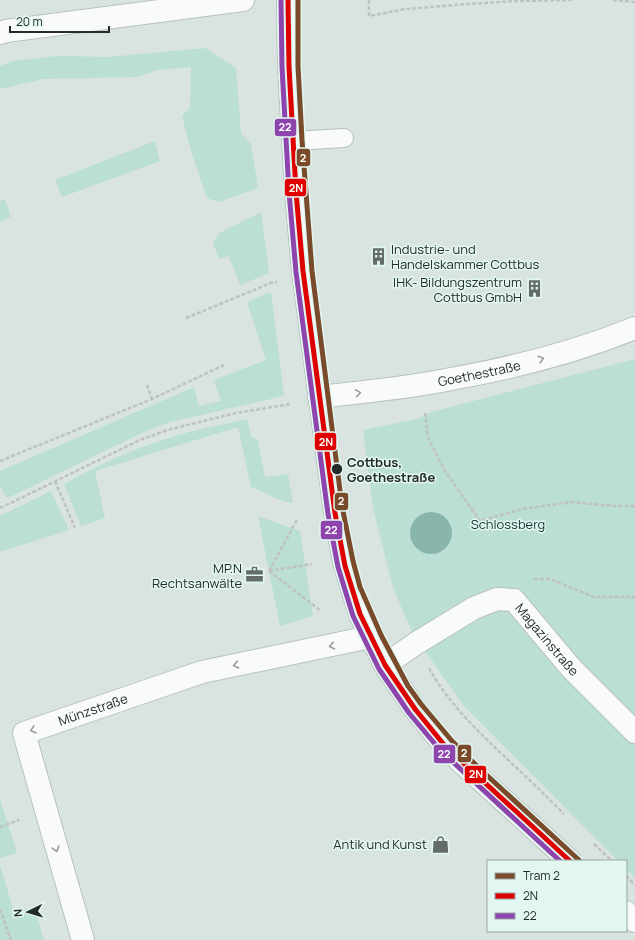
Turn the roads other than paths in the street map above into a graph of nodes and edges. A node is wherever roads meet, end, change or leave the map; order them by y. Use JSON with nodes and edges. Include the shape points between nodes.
{"nodes":[{"id":1,"x":244,"y":0,"type":"edge"},
{"id":2,"x":288,"y":0,"type":"edge"},
{"id":3,"x":0,"y":33,"type":"edge"},
{"id":4,"x":344,"y":138,"type":"dead end"},
{"id":5,"x":294,"y":141,"type":"junction"},
{"id":6,"x":635,"y":328,"type":"edge"},
{"id":7,"x":319,"y":397,"type":"junction"},
{"id":8,"x":370,"y":637,"type":"junction"},
{"id":9,"x":385,"y":665,"type":"junction"},
{"id":10,"x":635,"y":732,"type":"edge"},
{"id":11,"x":569,"y":860,"type":"edge"},
{"id":12,"x":627,"y":913,"type":"edge"},
{"id":13,"x":635,"y":921,"type":"edge"},
{"id":14,"x":83,"y":940,"type":"edge"}],
"edges":[{"from":1,"to":3,"type":"street"},
{"from":2,"to":5,"type":"street"},
{"from":4,"to":5,"type":"lane"},
{"from":5,"to":7,"type":"street","via":[[302,271]]},
{"from":7,"to":6,"type":"street","name":"Goethestraße","one_way":true,"via":[[450,380],[526,363],[614,337]]},
{"from":7,"to":8,"type":"street","via":[[345,566]]},
{"from":8,"to":9,"type":"street"},
{"from":8,"to":14,"type":"street","name":"Münzstraße","one_way":true,"via":[[202,672],[24,733]]},
{"from":9,"to":10,"type":"street","name":"Magazinstraße","via":[[414,644],[474,608],[497,599],[514,600],[571,668]]},
{"from":9,"to":11,"type":"street","via":[[415,709],[445,746]]},
{"from":12,"to":13,"type":"street"}]}
